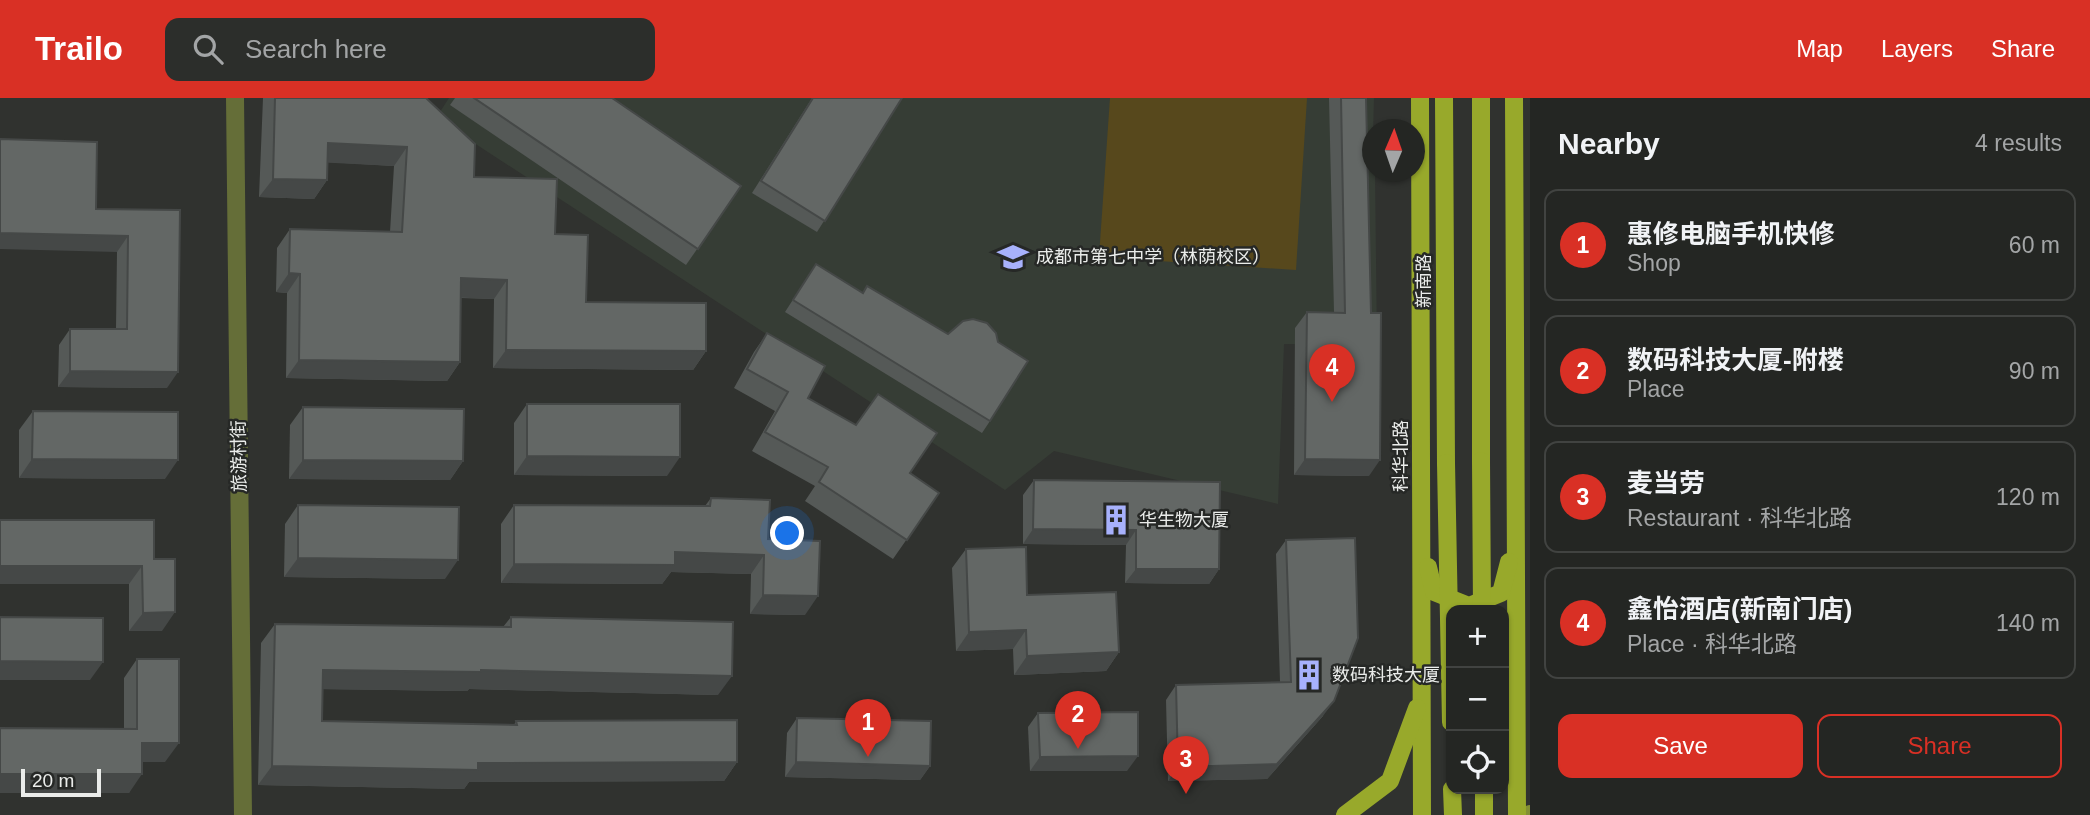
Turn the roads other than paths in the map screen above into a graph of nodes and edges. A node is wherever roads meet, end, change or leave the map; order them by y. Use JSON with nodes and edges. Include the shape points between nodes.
{"nodes":[{"id":1,"x":235,"y":98,"type":"edge"},
{"id":2,"x":1420,"y":98,"type":"edge"},
{"id":3,"x":1444,"y":98,"type":"edge"},
{"id":4,"x":1481,"y":98,"type":"edge"},
{"id":5,"x":1514,"y":98,"type":"edge"},
{"id":6,"x":1515,"y":538,"type":"junction"},
{"id":7,"x":1422,"y":540,"type":"junction"},
{"id":8,"x":1482,"y":605,"type":"edge"},
{"id":9,"x":1516,"y":644,"type":"junction"},
{"id":10,"x":1450,"y":668,"type":"edge"},
{"id":11,"x":1530,"y":676,"type":"edge"},
{"id":12,"x":1420,"y":698,"type":"junction"},
{"id":13,"x":1452,"y":794,"type":"edge"},
{"id":14,"x":1484,"y":794,"type":"edge"},
{"id":15,"x":243,"y":815,"type":"edge"},
{"id":16,"x":1345,"y":815,"type":"edge"},
{"id":17,"x":1422,"y":815,"type":"edge"},
{"id":18,"x":1453,"y":815,"type":"edge"},
{"id":19,"x":1484,"y":815,"type":"edge"},
{"id":20,"x":1517,"y":815,"type":"edge"}],
"edges":[{"from":1,"to":15,"type":"street","name":"旅游村街"},
{"from":2,"to":7,"type":"main road","name":"科华北路"},
{"from":3,"to":10,"type":"main road","name":"新南路","bridge":true},
{"from":4,"to":8,"type":"main road","bridge":true},
{"from":5,"to":6,"type":"main road"},
{"from":6,"to":7,"type":"main road","via":[[1501,593],[1469,606],[1434,592]]},
{"from":6,"to":9,"type":"main road"},
{"from":7,"to":12,"type":"main road","name":"科华北路"},
{"from":9,"to":11,"type":"main road"},
{"from":9,"to":20,"type":"main road"},
{"from":12,"to":16,"type":"main road","via":[[1390,781]]},
{"from":12,"to":17,"type":"main road","name":"科华北路"},
{"from":13,"to":18,"type":"main road"},
{"from":14,"to":19,"type":"main road"}]}
